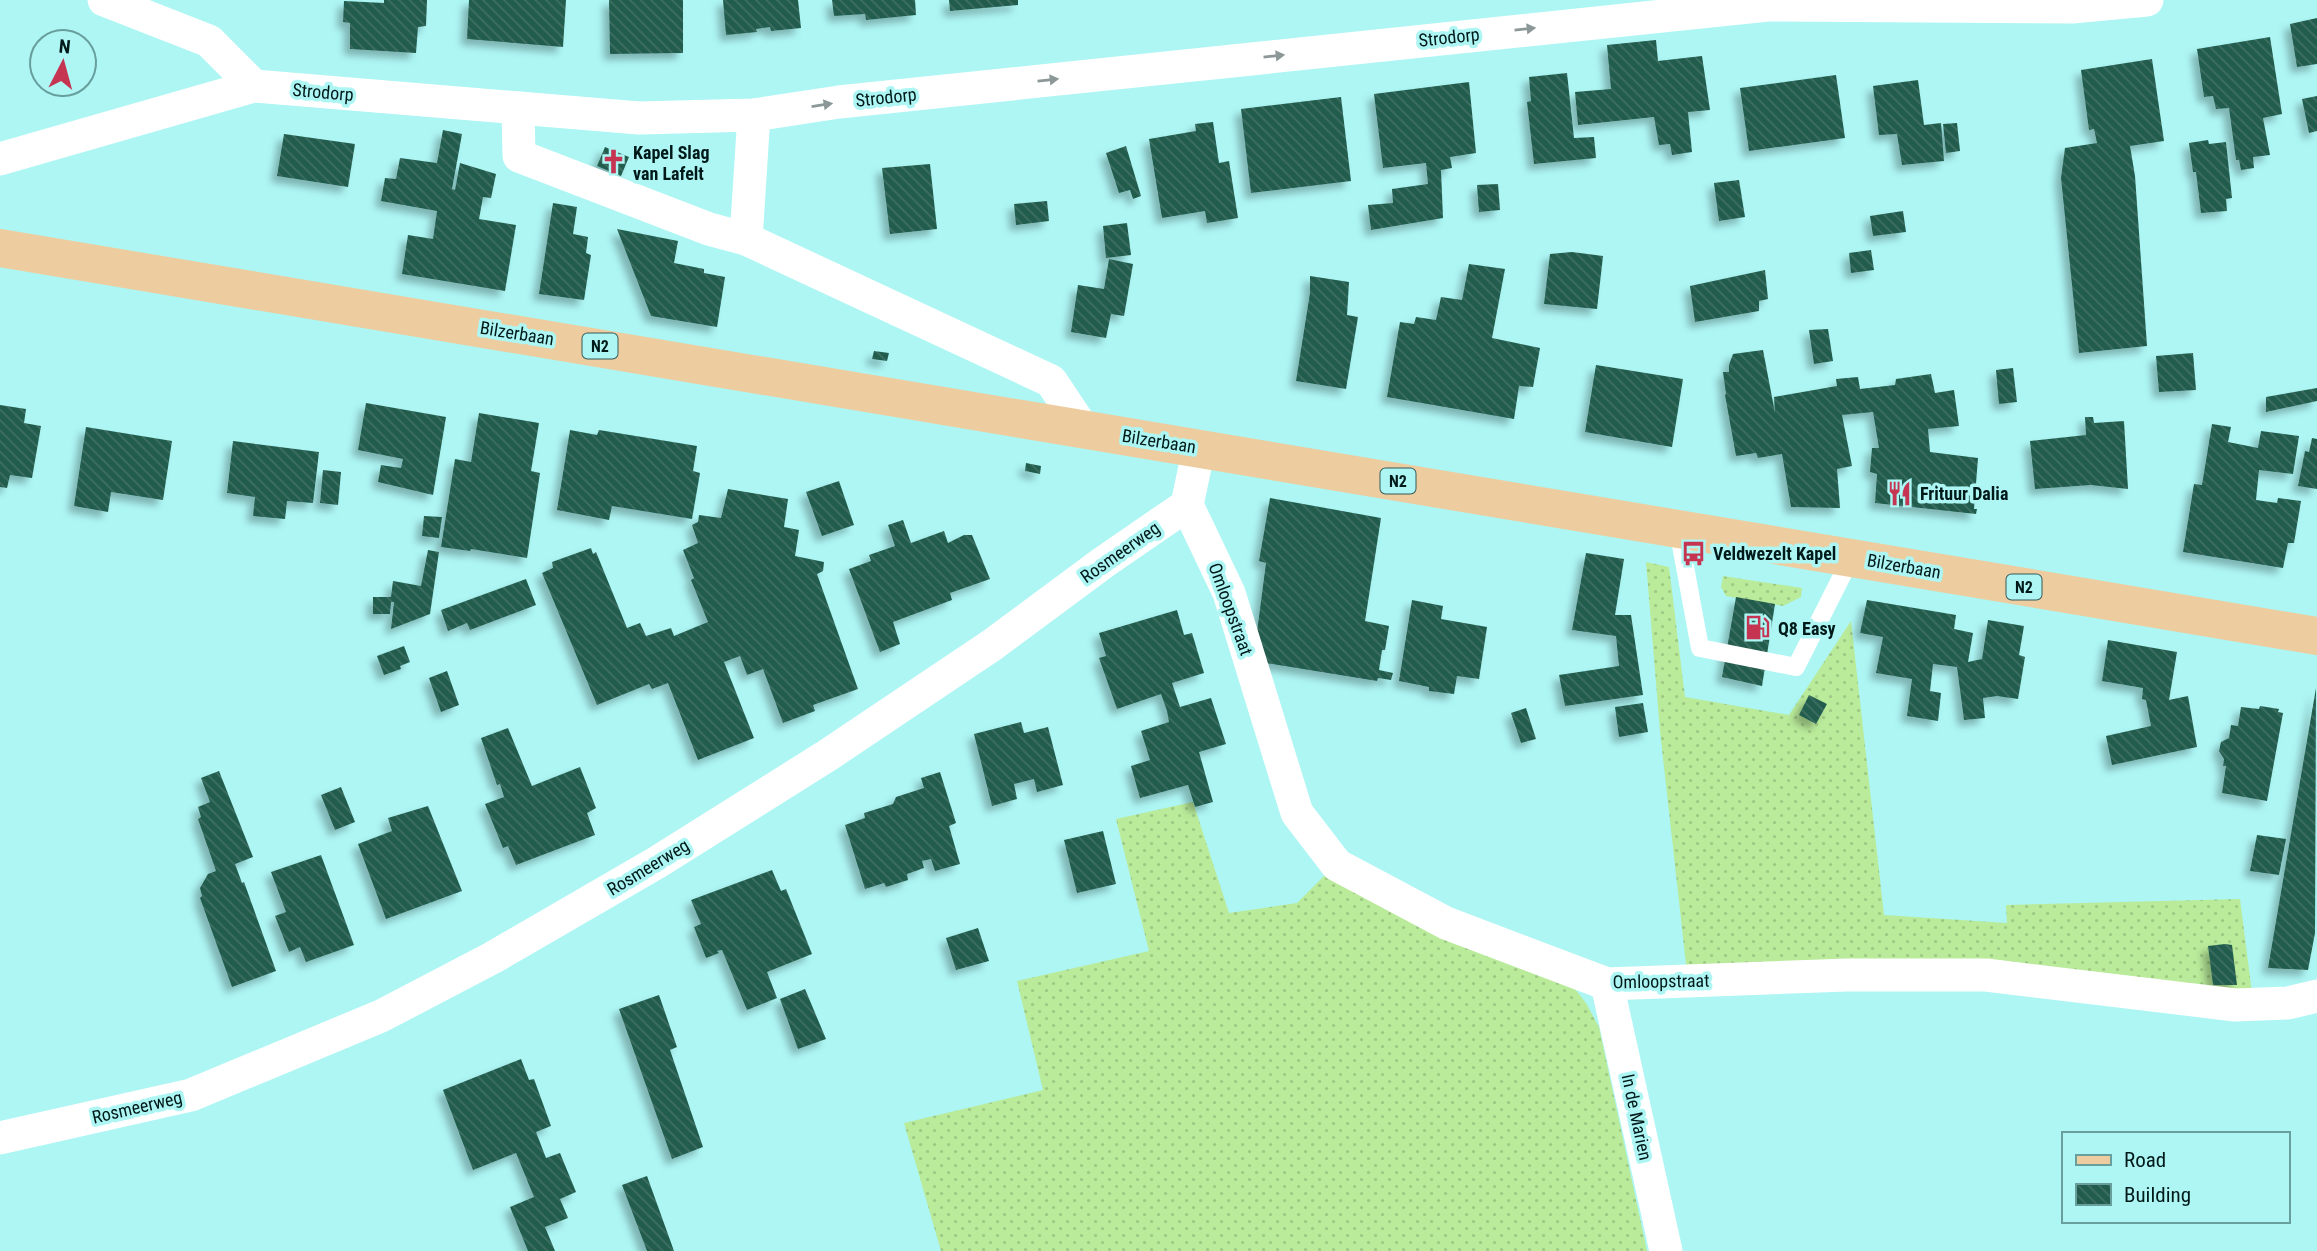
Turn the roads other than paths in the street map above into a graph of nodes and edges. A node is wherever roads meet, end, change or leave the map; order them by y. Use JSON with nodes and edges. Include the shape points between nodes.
{"nodes":[{"id":1,"x":104,"y":0,"type":"edge"},
{"id":2,"x":2147,"y":0,"type":"edge"},
{"id":3,"x":254,"y":86,"type":"junction"},
{"id":4,"x":518,"y":108,"type":"junction"},
{"id":5,"x":754,"y":115,"type":"junction"},
{"id":6,"x":0,"y":159,"type":"edge"},
{"id":7,"x":746,"y":239,"type":"junction"},
{"id":8,"x":0,"y":248,"type":"edge"},
{"id":9,"x":1083,"y":429,"type":"junction"},
{"id":10,"x":1199,"y":447,"type":"junction"},
{"id":11,"x":1187,"y":505,"type":"junction"},
{"id":12,"x":1678,"y":529,"type":"junction"},
{"id":13,"x":1851,"y":558,"type":"junction"},
{"id":14,"x":2317,"y":636,"type":"edge"},
{"id":15,"x":1607,"y":984,"type":"junction"},
{"id":16,"x":2317,"y":996,"type":"edge"},
{"id":17,"x":0,"y":1138,"type":"edge"},
{"id":18,"x":1666,"y":1251,"type":"edge"}],
"edges":[{"from":1,"to":3,"type":"street","via":[[209,41]]},
{"from":5,"to":2,"type":"street","name":"Strodorp","one_way":true,"via":[[839,102],[1768,5],[2072,8]]},
{"from":3,"to":4,"type":"street","name":"Strodorp"},
{"from":3,"to":6,"type":"street","name":"Strodorp"},
{"from":4,"to":5,"type":"street","name":"Strodorp","via":[[639,118]]},
{"from":4,"to":7,"type":"street","via":[[519,156]]},
{"from":5,"to":7,"type":"street"},
{"from":7,"to":9,"type":"street","via":[[1051,381]]},
{"from":8,"to":9,"type":"main road","name":"Bilzerbaan","number":"N2"},
{"from":9,"to":10,"type":"main road","name":"Bilzerbaan","number":"N2"},
{"from":10,"to":11,"type":"street"},
{"from":10,"to":12,"type":"main road","name":"Bilzerbaan","number":"N2"},
{"from":11,"to":15,"type":"street","name":"Omloopstraat","via":[[1229,593],[1297,813],[1337,865],[1446,923]]},
{"from":11,"to":17,"type":"street","name":"Rosmeerweg","via":[[828,755],[492,958],[381,1016],[191,1095]]},
{"from":12,"to":13,"type":"main road","name":"Bilzerbaan","number":"N2"},
{"from":12,"to":13,"type":"lane","via":[[1700,648],[1796,667]]},
{"from":13,"to":14,"type":"main road","name":"Bilzerbaan","number":"N2"},
{"from":15,"to":16,"type":"street","name":"Omloopstraat","via":[[1986,975],[2235,1005],[2288,1003]]},
{"from":15,"to":18,"type":"street","name":"In de Marien"}]}
